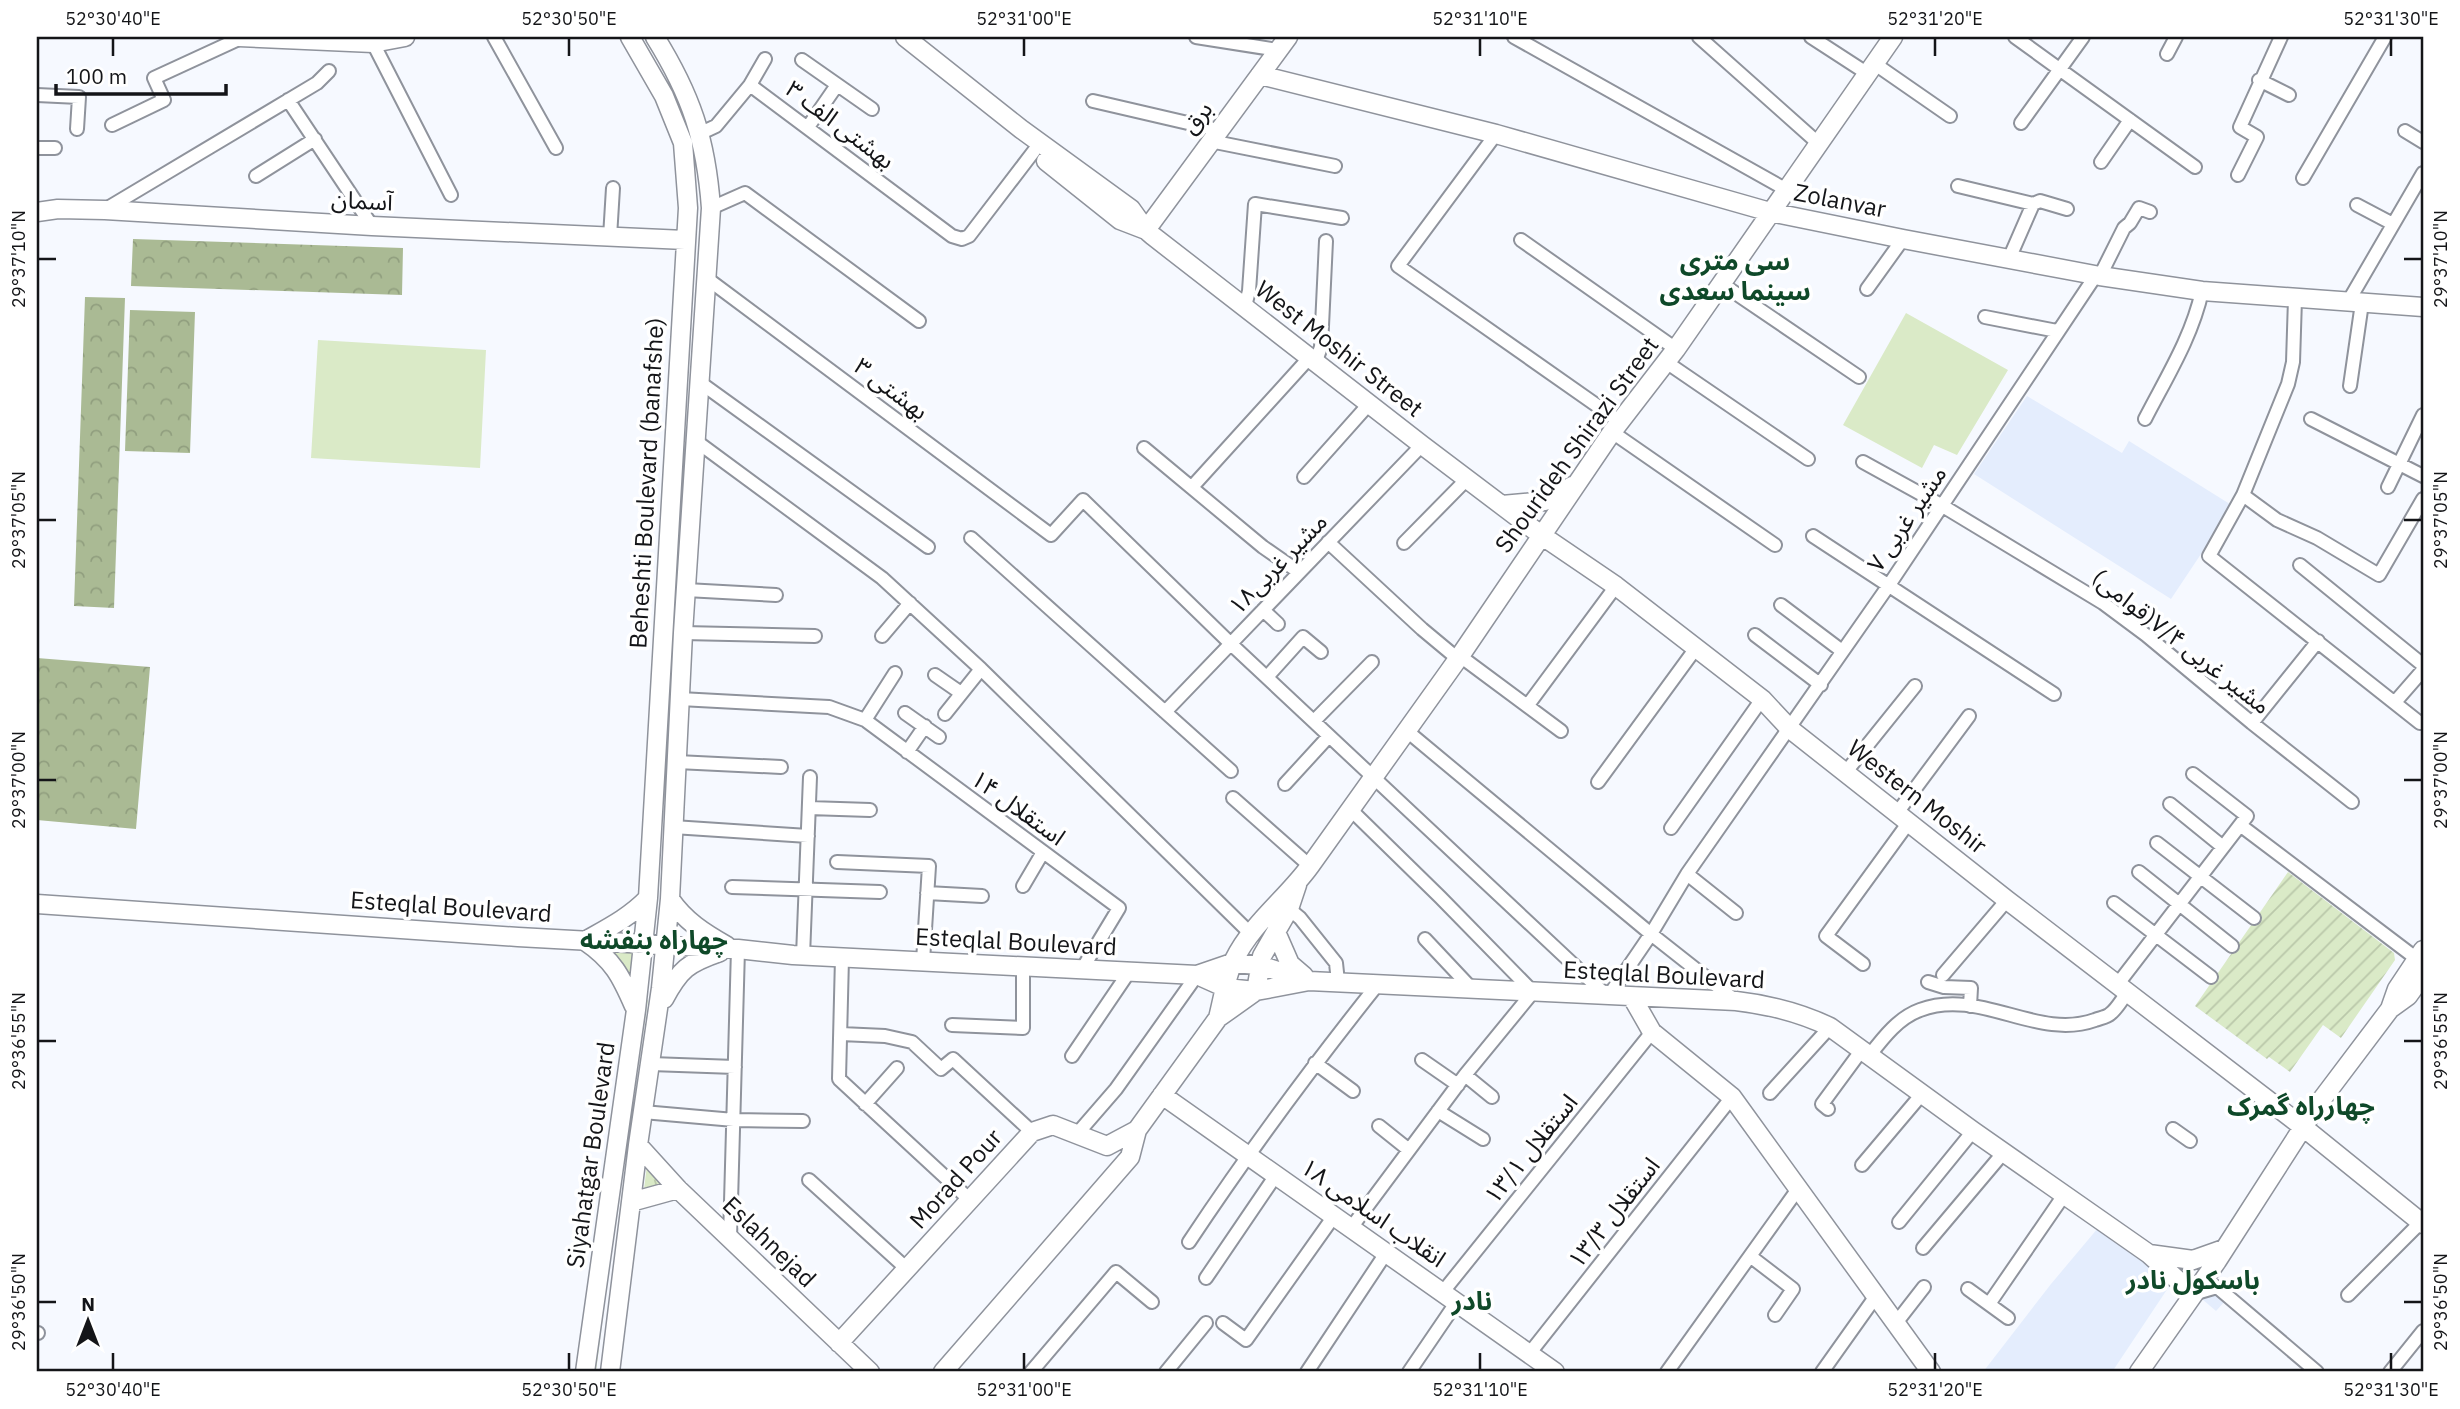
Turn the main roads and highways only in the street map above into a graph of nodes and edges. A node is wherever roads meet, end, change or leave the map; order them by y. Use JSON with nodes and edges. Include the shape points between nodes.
{"nodes":[{"id":1,"x":241,"y":37,"type":"edge"},
{"id":2,"x":405,"y":37,"type":"edge"},
{"id":3,"x":630,"y":37,"type":"edge"},
{"id":4,"x":655,"y":37,"type":"edge"},
{"id":5,"x":893,"y":37,"type":"edge"},
{"id":6,"x":905,"y":37,"type":"edge"},
{"id":7,"x":1894,"y":37,"type":"edge"},
{"id":8,"x":1283,"y":44,"type":"edge"},
{"id":9,"x":1260,"y":75,"type":"junction"},
{"id":10,"x":37,"y":212,"type":"edge"},
{"id":11,"x":1770,"y":212,"type":"junction"},
{"id":12,"x":1146,"y":230,"type":"junction"},
{"id":13,"x":685,"y":240,"type":"junction"},
{"id":14,"x":2423,"y":307,"type":"edge"},
{"id":15,"x":1576,"y":484,"type":"junction"},
{"id":16,"x":670,"y":492,"type":"junction"},
{"id":17,"x":692,"y":494,"type":"junction"},
{"id":18,"x":1502,"y":505,"type":"junction"},
{"id":19,"x":1541,"y":534,"type":"junction"},
{"id":20,"x":1298,"y":882,"type":"junction"},
{"id":21,"x":648,"y":898,"type":"junction"},
{"id":22,"x":670,"y":899,"type":"junction"},
{"id":23,"x":37,"y":904,"type":"edge"},
{"id":24,"x":1276,"y":932,"type":"junction"},
{"id":25,"x":585,"y":941,"type":"junction"},
{"id":26,"x":642,"y":944,"type":"junction"},
{"id":27,"x":665,"y":945,"type":"junction"},
{"id":28,"x":734,"y":948,"type":"junction"},
{"id":29,"x":2421,"y":961,"type":"edge"},
{"id":30,"x":1232,"y":963,"type":"junction"},
{"id":31,"x":1259,"y":965,"type":"junction"},
{"id":32,"x":1197,"y":975,"type":"junction"},
{"id":33,"x":1310,"y":981,"type":"junction"},
{"id":34,"x":1226,"y":988,"type":"junction"},
{"id":35,"x":1255,"y":991,"type":"junction"},
{"id":36,"x":1632,"y":997,"type":"junction"},
{"id":37,"x":635,"y":1010,"type":"junction"},
{"id":38,"x":658,"y":1011,"type":"junction"},
{"id":39,"x":1218,"y":1018,"type":"junction"},
{"id":40,"x":1162,"y":1095,"type":"junction"},
{"id":41,"x":2303,"y":1127,"type":"junction"},
{"id":42,"x":1137,"y":1130,"type":"junction"},
{"id":43,"x":638,"y":1145,"type":"junction"},
{"id":44,"x":678,"y":1189,"type":"junction"},
{"id":45,"x":631,"y":1202,"type":"junction"},
{"id":46,"x":2422,"y":1222,"type":"edge"},
{"id":47,"x":2224,"y":1249,"type":"junction"},
{"id":48,"x":2149,"y":1254,"type":"junction"},
{"id":49,"x":2193,"y":1294,"type":"junction"},
{"id":50,"x":839,"y":1343,"type":"junction"},
{"id":51,"x":586,"y":1372,"type":"edge"},
{"id":52,"x":610,"y":1372,"type":"edge"},
{"id":53,"x":870,"y":1372,"type":"edge"},
{"id":54,"x":943,"y":1372,"type":"edge"},
{"id":55,"x":1552,"y":1372,"type":"edge"},
{"id":56,"x":1931,"y":1372,"type":"edge"},
{"id":57,"x":2139,"y":1372,"type":"edge"}],
"edges":[{"from":1,"to":2,"type":"main road","via":[[373,43]]},
{"from":3,"to":13,"type":"main road","name":"Beheshti Boulevard (banafshe)","via":[[664,96],[683,143],[688,208]]},
{"from":4,"to":17,"type":"main road","via":[[683,88],[708,166],[711,208]]},
{"from":5,"to":12,"type":"main road","name":"West Moshir Street","via":[[1120,220]]},
{"from":6,"to":12,"type":"main road","name":"West Moshir Street","via":[[1131,209]]},
{"from":7,"to":11,"type":"main road","name":"Shourideh Shirazi Street"},
{"from":8,"to":9,"type":"main road","name":"برق"},
{"from":9,"to":11,"type":"main road","name":"Zolanvar","via":[[1496,134]]},
{"from":9,"to":12,"type":"main road","name":"برق"},
{"from":10,"to":13,"type":"main road","name":"آسمان","via":[[105,210]]},
{"from":11,"to":14,"type":"main road","name":"Zolanvar","via":[[2202,292]]},
{"from":11,"to":15,"type":"main road","name":"Shourideh Shirazi Street"},
{"from":12,"to":18,"type":"main road","name":"West Moshir Street"},
{"from":13,"to":16,"type":"main road","name":"Beheshti Boulevard (banafshe)"},
{"from":15,"to":18,"type":"main road","via":[[1545,501]]},
{"from":15,"to":19,"type":"main road","name":"Shourideh Shirazi Street"},
{"from":16,"to":17,"type":"main road"},
{"from":16,"to":21,"type":"main road","name":"Beheshti Boulevard (banafshe)"},
{"from":17,"to":22,"type":"main road"},
{"from":18,"to":19,"type":"main road","name":"Western Moshir"},
{"from":19,"to":20,"type":"main road","name":"Shourideh Shirazi Street"},
{"from":19,"to":41,"type":"main road","name":"Western Moshir","via":[[1762,699],[1790,729],[1845,773]]},
{"from":20,"to":24,"type":"main road","name":"Shourideh Shirazi Street"},
{"from":20,"to":30,"type":"main road","name":"Shourideh Shirazi Street","via":[[1250,933]]},
{"from":21,"to":25,"type":"main road","via":[[618,923]]},
{"from":21,"to":26,"type":"main road","name":"Beheshti Boulevard (banafshe)"},
{"from":22,"to":27,"type":"main road"},
{"from":22,"to":28,"type":"main road","via":[[696,928]]},
{"from":23,"to":25,"type":"main road","name":"Esteqlal Boulevard"},
{"from":24,"to":31,"type":"main road","name":"Shourideh Shirazi Street"},
{"from":24,"to":33,"type":"main road","via":[[1290,964]]},
{"from":25,"to":26,"type":"main road","name":"Esteqlal Boulevard"},
{"from":25,"to":37,"type":"main road","via":[[606,955]]},
{"from":26,"to":27,"type":"main road","name":"Esteqlal Boulevard"},
{"from":26,"to":37,"type":"main road","name":"Siyahatgar Boulevard"},
{"from":27,"to":28,"type":"main road","name":"Esteqlal Boulevard"},
{"from":27,"to":38,"type":"main road"},
{"from":28,"to":32,"type":"main road","name":"Esteqlal Boulevard","via":[[803,956]]},
{"from":28,"to":38,"type":"main road","via":[[696,960],[676,977]]},
{"from":29,"to":41,"type":"main road","via":[[2408,996],[2390,1009]]},
{"from":30,"to":31,"type":"main road","name":"Esteqlal Boulevard"},
{"from":30,"to":32,"type":"main road","name":"Esteqlal Boulevard"},
{"from":30,"to":34,"type":"main road","name":"Shourideh Shirazi Street"},
{"from":31,"to":33,"type":"main road","name":"Esteqlal Boulevard"},
{"from":31,"to":35,"type":"main road","name":"Shourideh Shirazi Street"},
{"from":32,"to":34,"type":"main road","name":"Esteqlal Boulevard"},
{"from":33,"to":35,"type":"main road","name":"Esteqlal Boulevard"},
{"from":33,"to":36,"type":"main road","name":"Esteqlal Boulevard"},
{"from":34,"to":35,"type":"main road","name":"Esteqlal Boulevard"},
{"from":34,"to":39,"type":"main road","name":"Morad Pour"},
{"from":35,"to":39,"type":"main road","name":"Morad Pour"},
{"from":36,"to":48,"type":"main road","name":"Esteqlal Boulevard","via":[[1736,1001],[1804,1014],[1830,1027]]},
{"from":36,"to":56,"type":"main road","via":[[1652,1032],[1731,1097]]},
{"from":37,"to":51,"type":"main road","name":"Siyahatgar Boulevard"},
{"from":38,"to":43,"type":"main road"},
{"from":39,"to":40,"type":"main road","name":"Morad Pour"},
{"from":40,"to":42,"type":"main road","name":"Morad Pour"},
{"from":40,"to":55,"type":"main road","name":"۱۸ انقلاب اسلامی"},
{"from":41,"to":46,"type":"main road","name":"Western Moshir"},
{"from":41,"to":47,"type":"main road"},
{"from":42,"to":50,"type":"main road","name":"Morad Pour","via":[[1107,1146],[1052,1125],[1032,1132]]},
{"from":42,"to":54,"type":"main road","name":"Morad Pour","via":[[1130,1157]]},
{"from":43,"to":44,"type":"main road","name":"Eslahnejad"},
{"from":43,"to":45,"type":"main road"},
{"from":44,"to":45,"type":"main road"},
{"from":44,"to":50,"type":"main road","name":"Eslahnejad"},
{"from":45,"to":52,"type":"main road"},
{"from":47,"to":48,"type":"main road","via":[[2193,1260]]},
{"from":47,"to":49,"type":"main road"},
{"from":48,"to":49,"type":"main road","name":"Esteqlal Boulevard"},
{"from":49,"to":57,"type":"main road"},
{"from":50,"to":53,"type":"main road","name":"Eslahnejad"}]}
